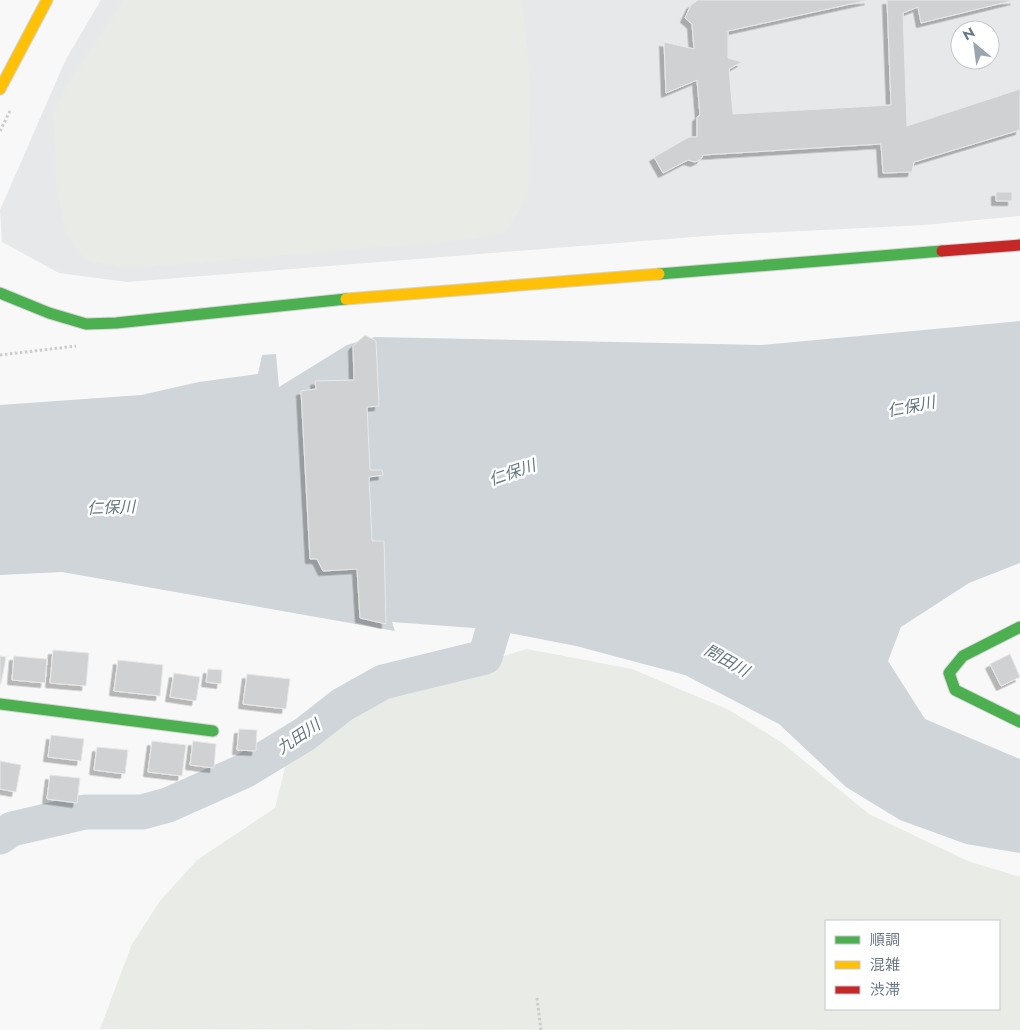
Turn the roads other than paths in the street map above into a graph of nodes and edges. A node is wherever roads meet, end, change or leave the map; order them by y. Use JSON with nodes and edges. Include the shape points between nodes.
{"nodes":[{"id":1,"x":47,"y":0,"type":"edge"},
{"id":2,"x":0,"y":89,"type":"edge"},
{"id":3,"x":1020,"y":245,"type":"edge"},
{"id":4,"x":0,"y":292,"type":"edge"},
{"id":5,"x":1020,"y":627,"type":"edge"},
{"id":6,"x":0,"y":704,"type":"edge"},
{"id":7,"x":1020,"y":722,"type":"edge"},
{"id":8,"x":213,"y":731,"type":"dead end"}],
"edges":[{"from":1,"to":2,"type":"street"},
{"from":3,"to":4,"type":"street","via":[[367,297],[116,324],[86,324],[49,313]]},
{"from":5,"to":7,"type":"street","via":[[963,656],[950,673],[955,690]]},
{"from":6,"to":8,"type":"street"}]}
